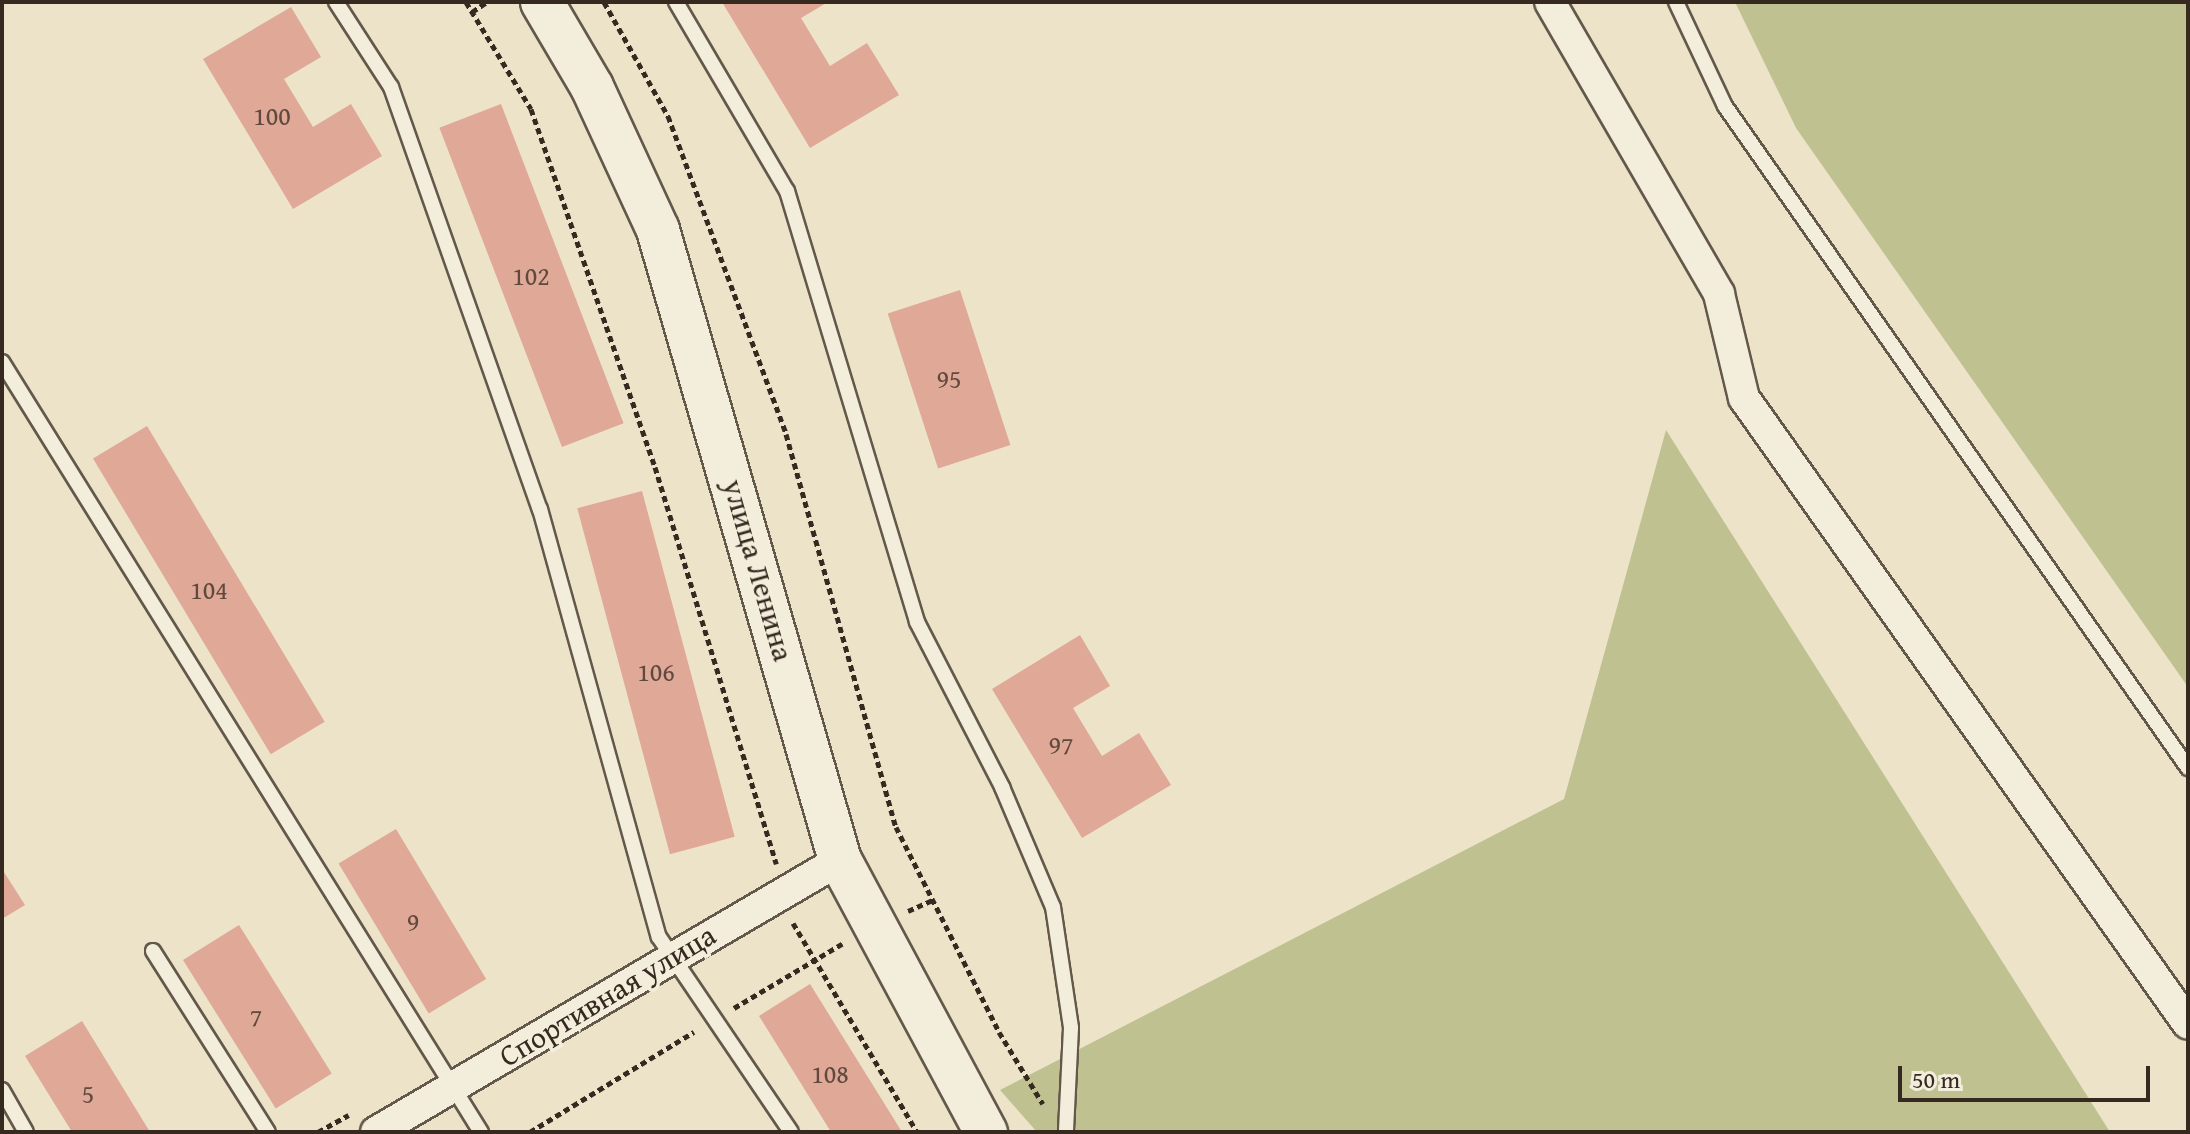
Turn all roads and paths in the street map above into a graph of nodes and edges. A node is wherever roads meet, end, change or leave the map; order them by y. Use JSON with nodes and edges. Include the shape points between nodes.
{"nodes":[{"id":1,"x":336,"y":2,"type":"edge"},
{"id":2,"x":466,"y":2,"type":"edge"},
{"id":3,"x":487,"y":2,"type":"edge"},
{"id":4,"x":542,"y":2,"type":"edge"},
{"id":5,"x":604,"y":2,"type":"edge"},
{"id":6,"x":676,"y":2,"type":"edge"},
{"id":7,"x":1550,"y":2,"type":"edge"},
{"id":8,"x":1676,"y":2,"type":"edge"},
{"id":9,"x":472,"y":12,"type":"junction"},
{"id":10,"x":2,"y":362,"type":"edge"},
{"id":11,"x":2188,"y":768,"type":"edge"},
{"id":12,"x":840,"y":860,"type":"junction"},
{"id":13,"x":779,"y":894,"type":"junction"},
{"id":14,"x":153,"y":951,"type":"dead end"},
{"id":15,"x":671,"y":955,"type":"junction"},
{"id":16,"x":2188,"y":1024,"type":"edge"},
{"id":17,"x":454,"y":1087,"type":"junction"},
{"id":18,"x":2,"y":1090,"type":"edge"},
{"id":19,"x":1045,"y":1107,"type":"dead end"},
{"id":20,"x":26,"y":1132,"type":"edge"},
{"id":21,"x":268,"y":1132,"type":"edge"},
{"id":22,"x":376,"y":1132,"type":"edge"},
{"id":23,"x":481,"y":1132,"type":"edge"},
{"id":24,"x":791,"y":1132,"type":"edge"},
{"id":25,"x":917,"y":1132,"type":"edge"},
{"id":26,"x":986,"y":1132,"type":"edge"},
{"id":27,"x":1066,"y":1132,"type":"edge"}],
"edges":[{"from":1,"to":15,"type":"lane","via":[[391,87],[540,509],[659,937]]},
{"from":2,"to":9,"type":"path"},
{"from":3,"to":9,"type":"path"},
{"from":4,"to":12,"type":"main road","name":"улица Ленина","via":[[592,87],[658,230]]},
{"from":5,"to":19,"type":"path","via":[[668,116],[786,434],[896,827],[999,1032]]},
{"from":6,"to":27,"type":"lane","via":[[787,191],[917,622],[1002,787],[1053,907],[1071,1028]]},
{"from":7,"to":16,"type":"street","via":[[1719,294],[1744,398]]},
{"from":8,"to":11,"type":"lane","via":[[1725,106]]},
{"from":9,"to":13,"type":"path","via":[[531,109],[645,437],[776,866]]},
{"from":10,"to":17,"type":"lane","via":[[437,1068]]},
{"from":12,"to":13,"type":"street","name":"Спортивная улица"},
{"from":12,"to":26,"type":"main road","name":"улица Ленина"},
{"from":13,"to":15,"type":"street","name":"Спортивная улица"},
{"from":13,"to":25,"type":"path","via":[[812,960]]},
{"from":14,"to":21,"type":"lane"},
{"from":15,"to":17,"type":"street","name":"Спортивная улица"},
{"from":15,"to":24,"type":"lane"},
{"from":17,"to":22,"type":"street","name":"Спортивная улица"},
{"from":17,"to":23,"type":"lane"},
{"from":18,"to":20,"type":"lane"}]}
